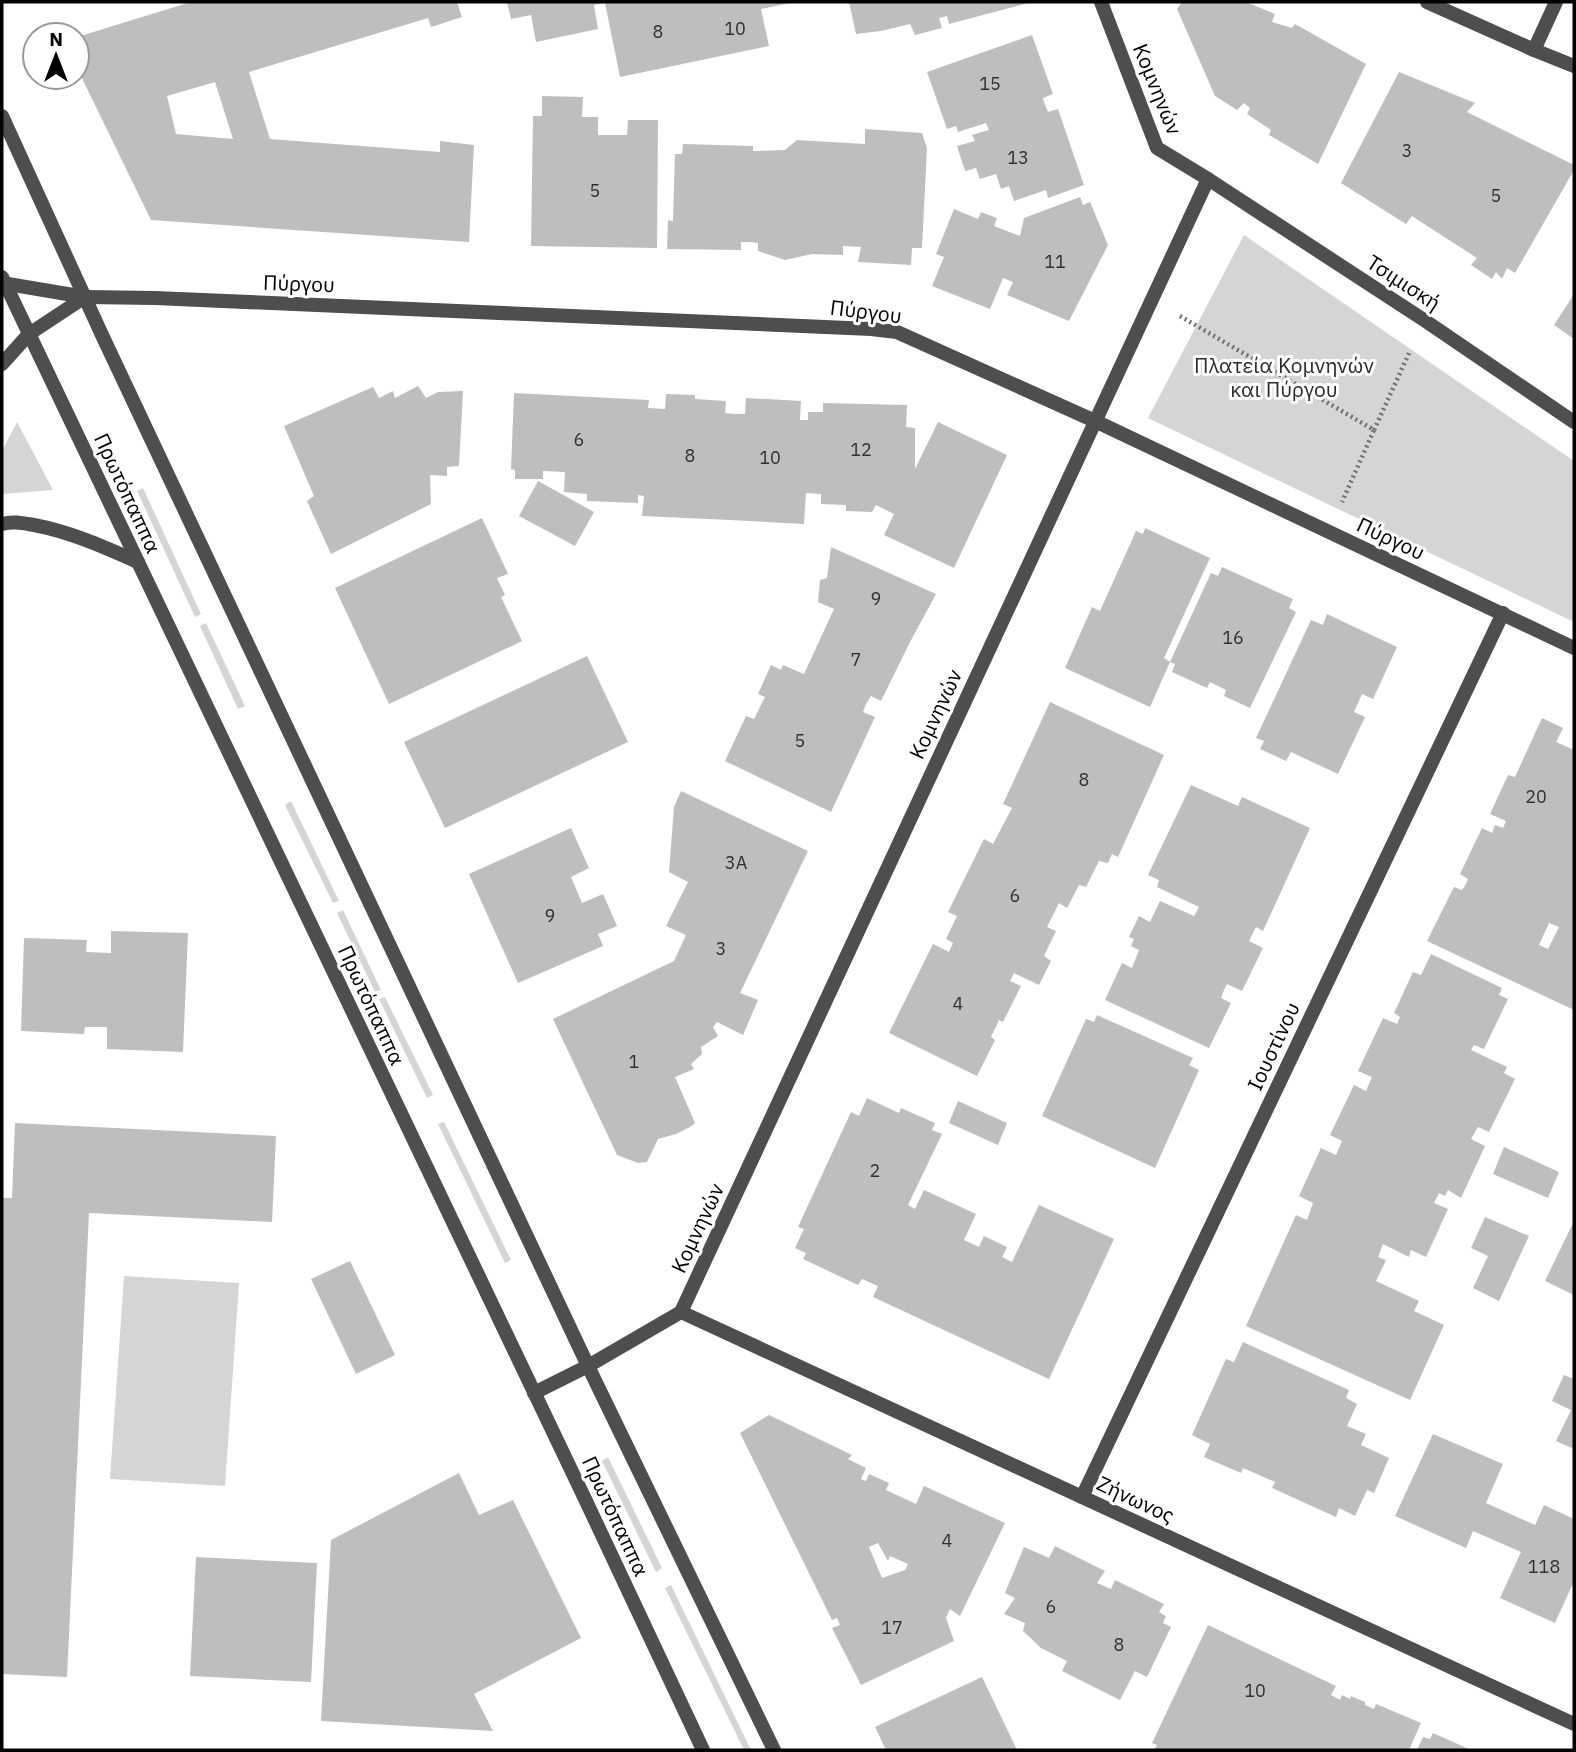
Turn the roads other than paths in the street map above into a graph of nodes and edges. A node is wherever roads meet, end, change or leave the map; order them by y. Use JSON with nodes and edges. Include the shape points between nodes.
{"nodes":[{"id":1,"x":1101,"y":2,"type":"edge"},
{"id":2,"x":1427,"y":2,"type":"edge"},
{"id":3,"x":1556,"y":2,"type":"edge"},
{"id":4,"x":1534,"y":50,"type":"junction"},
{"id":5,"x":1574,"y":66,"type":"edge"},
{"id":6,"x":2,"y":116,"type":"edge"},
{"id":7,"x":1208,"y":179,"type":"junction"},
{"id":8,"x":3,"y":281,"type":"edge"},
{"id":9,"x":85,"y":297,"type":"junction"},
{"id":10,"x":29,"y":334,"type":"junction"},
{"id":11,"x":2,"y":364,"type":"edge"},
{"id":12,"x":1095,"y":421,"type":"junction"},
{"id":13,"x":1574,"y":422,"type":"edge"},
{"id":14,"x":2,"y":524,"type":"edge"},
{"id":15,"x":138,"y":562,"type":"junction"},
{"id":16,"x":1503,"y":613,"type":"junction"},
{"id":17,"x":1574,"y":648,"type":"edge"},
{"id":18,"x":681,"y":1312,"type":"junction"},
{"id":19,"x":588,"y":1366,"type":"junction"},
{"id":20,"x":534,"y":1393,"type":"junction"},
{"id":21,"x":1082,"y":1497,"type":"junction"},
{"id":22,"x":1574,"y":1724,"type":"edge"},
{"id":23,"x":703,"y":1750,"type":"edge"},
{"id":24,"x":774,"y":1750,"type":"edge"}],
"edges":[{"from":1,"to":7,"type":"street","name":"Κομνηνών","via":[[1157,148]]},
{"from":2,"to":4,"type":"street"},
{"from":3,"to":4,"type":"street"},
{"from":4,"to":5,"type":"street"},
{"from":6,"to":9,"type":"street","name":"Πρωτόπαππα"},
{"from":7,"to":12,"type":"street","name":"Κομνηνών"},
{"from":7,"to":13,"type":"street","name":"Τσιμισκή"},
{"from":8,"to":9,"type":"street","name":"Πύργου"},
{"from":8,"to":10,"type":"street","name":"Πρωτόπαππα"},
{"from":9,"to":10,"type":"street"},
{"from":9,"to":12,"type":"street","name":"Πύργου","via":[[897,332]]},
{"from":9,"to":19,"type":"street","name":"Πρωτόπαππα"},
{"from":10,"to":11,"type":"street"},
{"from":10,"to":15,"type":"street","name":"Πρωτόπαππα"},
{"from":12,"to":16,"type":"street","name":"Πύργου"},
{"from":12,"to":18,"type":"street","name":"Κομνηνών"},
{"from":14,"to":15,"type":"street","via":[[55,529]]},
{"from":15,"to":20,"type":"street","name":"Πρωτόπαππα"},
{"from":16,"to":17,"type":"street","name":"Πύργου"},
{"from":16,"to":21,"type":"street","name":"Ιουστίνου"},
{"from":18,"to":19,"type":"street"},
{"from":18,"to":21,"type":"street","name":"Ζήνωνος"},
{"from":19,"to":20,"type":"street"},
{"from":19,"to":24,"type":"street","name":"Πρωτόπαππα"},
{"from":20,"to":23,"type":"street","name":"Πρωτόπαππα"},
{"from":21,"to":22,"type":"street","name":"Ζήνωνος"}]}
